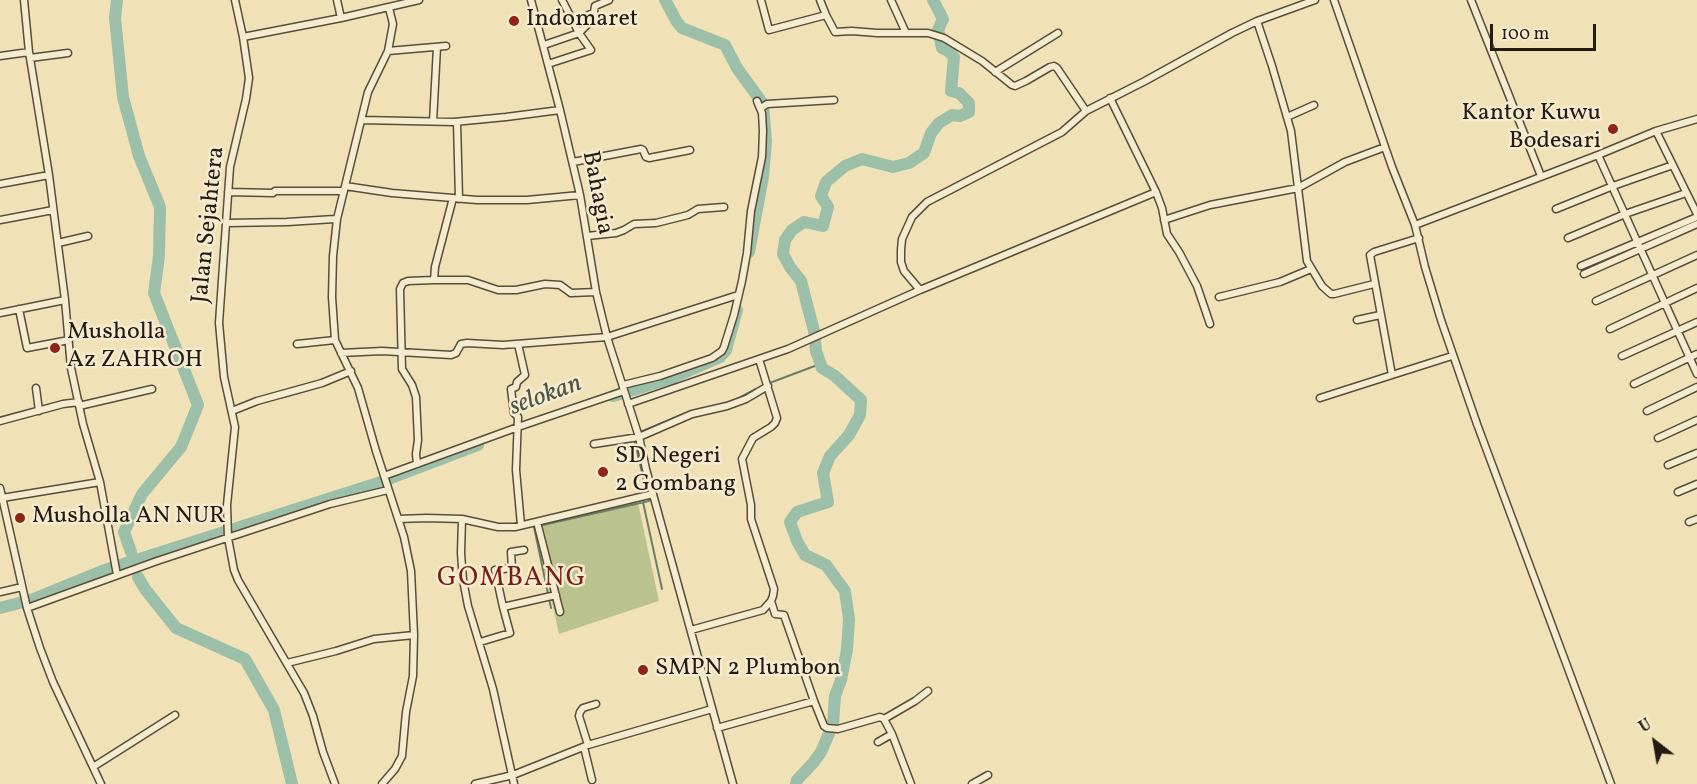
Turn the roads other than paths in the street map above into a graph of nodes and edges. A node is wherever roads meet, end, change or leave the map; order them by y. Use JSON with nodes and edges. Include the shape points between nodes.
{"nodes":[{"id":1,"x":24,"y":0,"type":"edge"},
{"id":2,"x":235,"y":0,"type":"edge"},
{"id":3,"x":337,"y":0,"type":"edge"},
{"id":4,"x":419,"y":0,"type":"edge"},
{"id":5,"x":531,"y":0,"type":"edge"},
{"id":6,"x":562,"y":0,"type":"edge"},
{"id":7,"x":609,"y":0,"type":"edge"},
{"id":8,"x":761,"y":0,"type":"edge"},
{"id":9,"x":820,"y":0,"type":"edge"},
{"id":10,"x":891,"y":0,"type":"edge"},
{"id":11,"x":1315,"y":0,"type":"edge"},
{"id":12,"x":1334,"y":0,"type":"edge"},
{"id":13,"x":1471,"y":0,"type":"edge"},
{"id":14,"x":389,"y":8,"type":"junction"},
{"id":15,"x":826,"y":15,"type":"junction"},
{"id":16,"x":341,"y":18,"type":"junction"},
{"id":17,"x":1257,"y":21,"type":"junction"},
{"id":18,"x":579,"y":33,"type":"junction"},
{"id":19,"x":906,"y":33,"type":"junction"},
{"id":20,"x":1058,"y":33,"type":"dead end"},
{"id":21,"x":243,"y":37,"type":"junction"},
{"id":22,"x":543,"y":45,"type":"junction"},
{"id":23,"x":446,"y":46,"type":"dead end"},
{"id":24,"x":437,"y":47,"type":"junction"},
{"id":25,"x":388,"y":51,"type":"junction"},
{"id":26,"x":68,"y":53,"type":"dead end"},
{"id":27,"x":29,"y":55,"type":"junction"},
{"id":28,"x":0,"y":56,"type":"edge"},
{"id":29,"x":548,"y":64,"type":"junction"},
{"id":30,"x":995,"y":72,"type":"junction"},
{"id":31,"x":1110,"y":98,"type":"junction"},
{"id":32,"x":834,"y":100,"type":"dead end"},
{"id":33,"x":1314,"y":105,"type":"dead end"},
{"id":34,"x":560,"y":110,"type":"junction"},
{"id":35,"x":1086,"y":111,"type":"junction"},
{"id":36,"x":1287,"y":117,"type":"junction"},
{"id":37,"x":1697,"y":119,"type":"edge"},
{"id":38,"x":362,"y":120,"type":"junction"},
{"id":39,"x":433,"y":122,"type":"junction"},
{"id":40,"x":456,"y":122,"type":"junction"},
{"id":41,"x":1656,"y":131,"type":"junction"},
{"id":42,"x":1385,"y":147,"type":"junction"},
{"id":43,"x":690,"y":150,"type":"dead end"},
{"id":44,"x":1598,"y":155,"type":"junction"},
{"id":45,"x":573,"y":162,"type":"junction"},
{"id":46,"x":1673,"y":165,"type":"junction"},
{"id":47,"x":49,"y":175,"type":"junction"},
{"id":48,"x":1541,"y":176,"type":"junction"},
{"id":49,"x":0,"y":184,"type":"edge"},
{"id":50,"x":1613,"y":186,"type":"junction"},
{"id":51,"x":1298,"y":188,"type":"junction"},
{"id":52,"x":343,"y":190,"type":"junction"},
{"id":53,"x":228,"y":192,"type":"junction"},
{"id":54,"x":1156,"y":192,"type":"junction"},
{"id":55,"x":1686,"y":193,"type":"junction"},
{"id":56,"x":580,"y":195,"type":"junction"},
{"id":57,"x":456,"y":199,"type":"junction"},
{"id":58,"x":724,"y":207,"type":"dead end"},
{"id":59,"x":1556,"y":209,"type":"dead end"},
{"id":60,"x":53,"y":210,"type":"junction"},
{"id":61,"x":1625,"y":214,"type":"junction"},
{"id":62,"x":1697,"y":216,"type":"edge"},
{"id":63,"x":335,"y":219,"type":"dead end"},
{"id":64,"x":0,"y":220,"type":"edge"},
{"id":65,"x":1164,"y":220,"type":"junction"},
{"id":66,"x":227,"y":223,"type":"junction"},
{"id":67,"x":1697,"y":224,"type":"edge"},
{"id":68,"x":1415,"y":225,"type":"junction"},
{"id":69,"x":587,"y":236,"type":"junction"},
{"id":70,"x":88,"y":237,"type":"dead end"},
{"id":71,"x":1419,"y":238,"type":"junction"},
{"id":72,"x":1568,"y":238,"type":"dead end"},
{"id":73,"x":1637,"y":242,"type":"junction"},
{"id":74,"x":58,"y":243,"type":"junction"},
{"id":75,"x":1641,"y":250,"type":"junction"},
{"id":76,"x":1611,"y":253,"type":"junction"},
{"id":77,"x":1697,"y":255,"type":"edge"},
{"id":78,"x":1614,"y":262,"type":"junction"},
{"id":79,"x":1581,"y":266,"type":"dead end"},
{"id":80,"x":1311,"y":269,"type":"junction"},
{"id":81,"x":1584,"y":274,"type":"dead end"},
{"id":82,"x":1653,"y":276,"type":"junction"},
{"id":83,"x":434,"y":280,"type":"junction"},
{"id":84,"x":1374,"y":284,"type":"junction"},
{"id":85,"x":1697,"y":288,"type":"edge"},
{"id":86,"x":920,"y":290,"type":"junction"},
{"id":87,"x":596,"y":292,"type":"junction"},
{"id":88,"x":738,"y":295,"type":"junction"},
{"id":89,"x":1218,"y":297,"type":"dead end"},
{"id":90,"x":65,"y":300,"type":"junction"},
{"id":91,"x":1596,"y":301,"type":"dead end"},
{"id":92,"x":1665,"y":303,"type":"junction"},
{"id":93,"x":19,"y":309,"type":"junction"},
{"id":94,"x":0,"y":313,"type":"edge"},
{"id":95,"x":1380,"y":315,"type":"junction"},
{"id":96,"x":1357,"y":320,"type":"dead end"},
{"id":97,"x":1697,"y":322,"type":"edge"},
{"id":98,"x":1210,"y":324,"type":"dead end"},
{"id":99,"x":1610,"y":329,"type":"dead end"},
{"id":100,"x":1678,"y":330,"type":"junction"},
{"id":101,"x":607,"y":337,"type":"junction"},
{"id":102,"x":69,"y":340,"type":"junction"},
{"id":103,"x":335,"y":340,"type":"junction"},
{"id":104,"x":297,"y":344,"type":"dead end"},
{"id":105,"x":518,"y":344,"type":"junction"},
{"id":106,"x":401,"y":352,"type":"junction"},
{"id":107,"x":341,"y":353,"type":"junction"},
{"id":108,"x":1697,"y":354,"type":"edge"},
{"id":109,"x":1452,"y":356,"type":"junction"},
{"id":110,"x":1622,"y":356,"type":"dead end"},
{"id":111,"x":1690,"y":357,"type":"junction"},
{"id":112,"x":759,"y":359,"type":"junction"},
{"id":113,"x":351,"y":372,"type":"junction"},
{"id":114,"x":1697,"y":374,"type":"edge"},
{"id":115,"x":1392,"y":375,"type":"junction"},
{"id":116,"x":767,"y":384,"type":"junction"},
{"id":117,"x":1634,"y":384,"type":"dead end"},
{"id":118,"x":1697,"y":387,"type":"edge"},
{"id":119,"x":36,"y":388,"type":"dead end"},
{"id":120,"x":152,"y":389,"type":"dead end"},
{"id":121,"x":625,"y":391,"type":"junction"},
{"id":122,"x":1320,"y":398,"type":"dead end"},
{"id":123,"x":79,"y":404,"type":"junction"},
{"id":124,"x":628,"y":405,"type":"junction"},
{"id":125,"x":39,"y":411,"type":"junction"},
{"id":126,"x":232,"y":411,"type":"junction"},
{"id":127,"x":1647,"y":411,"type":"dead end"},
{"id":128,"x":1697,"y":420,"type":"edge"},
{"id":129,"x":0,"y":421,"type":"edge"},
{"id":130,"x":518,"y":428,"type":"junction"},
{"id":131,"x":639,"y":437,"type":"junction"},
{"id":132,"x":1658,"y":438,"type":"dead end"},
{"id":133,"x":594,"y":444,"type":"dead end"},
{"id":134,"x":1697,"y":453,"type":"edge"},
{"id":135,"x":417,"y":464,"type":"junction"},
{"id":136,"x":1668,"y":465,"type":"dead end"},
{"id":137,"x":385,"y":479,"type":"junction"},
{"id":138,"x":100,"y":482,"type":"junction"},
{"id":139,"x":1697,"y":484,"type":"edge"},
{"id":140,"x":0,"y":488,"type":"edge"},
{"id":141,"x":388,"y":490,"type":"junction"},
{"id":142,"x":1678,"y":492,"type":"dead end"},
{"id":143,"x":653,"y":494,"type":"junction"},
{"id":144,"x":2,"y":498,"type":"junction"},
{"id":145,"x":399,"y":519,"type":"junction"},
{"id":146,"x":462,"y":519,"type":"junction"},
{"id":147,"x":1697,"y":519,"type":"edge"},
{"id":148,"x":1689,"y":522,"type":"dead end"},
{"id":149,"x":537,"y":523,"type":"junction"},
{"id":150,"x":521,"y":525,"type":"junction"},
{"id":151,"x":227,"y":533,"type":"junction"},
{"id":152,"x":524,"y":550,"type":"dead end"},
{"id":153,"x":116,"y":570,"type":"junction"},
{"id":154,"x":23,"y":590,"type":"junction"},
{"id":155,"x":0,"y":592,"type":"edge"},
{"id":156,"x":554,"y":595,"type":"junction"},
{"id":157,"x":771,"y":602,"type":"junction"},
{"id":158,"x":27,"y":606,"type":"junction"},
{"id":159,"x":503,"y":607,"type":"junction"},
{"id":160,"x":561,"y":612,"type":"dead end"},
{"id":161,"x":691,"y":630,"type":"junction"},
{"id":162,"x":414,"y":635,"type":"junction"},
{"id":163,"x":480,"y":642,"type":"junction"},
{"id":164,"x":287,"y":663,"type":"junction"},
{"id":165,"x":928,"y":690,"type":"dead end"},
{"id":166,"x":814,"y":701,"type":"junction"},
{"id":167,"x":596,"y":704,"type":"dead end"},
{"id":168,"x":712,"y":709,"type":"junction"},
{"id":169,"x":175,"y":715,"type":"dead end"},
{"id":170,"x":884,"y":718,"type":"junction"},
{"id":171,"x":717,"y":728,"type":"junction"},
{"id":172,"x":892,"y":734,"type":"junction"},
{"id":173,"x":878,"y":742,"type":"dead end"},
{"id":174,"x":586,"y":746,"type":"junction"},
{"id":175,"x":93,"y":767,"type":"junction"},
{"id":176,"x":513,"y":775,"type":"junction"},
{"id":177,"x":988,"y":775,"type":"dead end"},
{"id":178,"x":592,"y":780,"type":"dead end"},
{"id":179,"x":101,"y":784,"type":"edge"},
{"id":180,"x":335,"y":784,"type":"edge"},
{"id":181,"x":382,"y":784,"type":"edge"},
{"id":182,"x":475,"y":784,"type":"edge"},
{"id":183,"x":514,"y":784,"type":"edge"},
{"id":184,"x":733,"y":784,"type":"edge"},
{"id":185,"x":911,"y":784,"type":"edge"},
{"id":186,"x":972,"y":784,"type":"edge"},
{"id":187,"x":1611,"y":784,"type":"edge"}],
"edges":[{"from":1,"to":27,"type":"street"},
{"from":2,"to":21,"type":"street","name":"Jalan Sejahtera"},
{"from":3,"to":16,"type":"street"},
{"from":4,"to":14,"type":"street"},
{"from":5,"to":22,"type":"street","name":"Bahagia"},
{"from":6,"to":18,"type":"street"},
{"from":7,"to":18,"type":"street","via":[[595,6],[587,16],[591,21]]},
{"from":8,"to":15,"type":"street","via":[[768,30]]},
{"from":9,"to":15,"type":"street"},
{"from":10,"to":19,"type":"street"},
{"from":11,"to":17,"type":"street"},
{"from":12,"to":42,"type":"street"},
{"from":13,"to":48,"type":"street"},
{"from":14,"to":16,"type":"street"},
{"from":14,"to":25,"type":"street","via":[[393,24]]},
{"from":15,"to":19,"type":"street","via":[[837,33]]},
{"from":16,"to":21,"type":"street"},
{"from":17,"to":31,"type":"street"},
{"from":17,"to":36,"type":"street"},
{"from":18,"to":22,"type":"street"},
{"from":18,"to":29,"type":"street","via":[[591,50]]},
{"from":19,"to":30,"type":"street","via":[[939,36]]},
{"from":20,"to":30,"type":"street"},
{"from":21,"to":53,"type":"street","name":"Jalan Sejahtera","via":[[249,87]]},
{"from":22,"to":29,"type":"street","name":"Bahagia"},
{"from":23,"to":24,"type":"street"},
{"from":24,"to":25,"type":"street"},
{"from":24,"to":39,"type":"street"},
{"from":25,"to":38,"type":"street","via":[[368,92]]},
{"from":26,"to":27,"type":"street"},
{"from":27,"to":28,"type":"street"},
{"from":27,"to":47,"type":"street"},
{"from":29,"to":34,"type":"street","name":"Bahagia"},
{"from":30,"to":35,"type":"street","via":[[1015,86],[1054,66]]},
{"from":31,"to":35,"type":"street"},
{"from":31,"to":54,"type":"street"},
{"from":32,"to":88,"type":"street","via":[[762,105],[762,157]]},
{"from":33,"to":36,"type":"street"},
{"from":34,"to":40,"type":"street"},
{"from":34,"to":45,"type":"street","name":"Bahagia"},
{"from":35,"to":86,"type":"street","via":[[1062,132],[920,208],[902,238],[901,250],[904,271]]},
{"from":36,"to":51,"type":"street"},
{"from":37,"to":41,"type":"street"},
{"from":38,"to":39,"type":"street"},
{"from":38,"to":52,"type":"street"},
{"from":39,"to":40,"type":"street"},
{"from":40,"to":57,"type":"street"},
{"from":41,"to":44,"type":"street"},
{"from":41,"to":46,"type":"street"},
{"from":42,"to":51,"type":"street","via":[[1345,162]]},
{"from":42,"to":68,"type":"street"},
{"from":43,"to":45,"type":"street","via":[[647,158],[641,149]]},
{"from":44,"to":48,"type":"street"},
{"from":44,"to":50,"type":"street"},
{"from":45,"to":56,"type":"street","name":"Bahagia"},
{"from":46,"to":50,"type":"street"},
{"from":46,"to":55,"type":"street"},
{"from":47,"to":49,"type":"street"},
{"from":47,"to":60,"type":"street"},
{"from":48,"to":68,"type":"street"},
{"from":50,"to":59,"type":"street"},
{"from":50,"to":61,"type":"street"},
{"from":51,"to":65,"type":"street","via":[[1210,205]]},
{"from":51,"to":80,"type":"street"},
{"from":52,"to":53,"type":"street"},
{"from":52,"to":57,"type":"street"},
{"from":52,"to":103,"type":"street","via":[[333,256]]},
{"from":53,"to":66,"type":"street","name":"Jalan Sejahtera"},
{"from":54,"to":65,"type":"street"},
{"from":54,"to":86,"type":"street"},
{"from":55,"to":61,"type":"street"},
{"from":55,"to":62,"type":"street"},
{"from":56,"to":57,"type":"street","via":[[528,200]]},
{"from":56,"to":69,"type":"street","name":"Bahagia"},
{"from":57,"to":83,"type":"street"},
{"from":58,"to":69,"type":"street","via":[[698,210],[656,223],[634,224],[616,233]]},
{"from":60,"to":64,"type":"street"},
{"from":60,"to":74,"type":"street"},
{"from":61,"to":72,"type":"street"},
{"from":61,"to":73,"type":"street"},
{"from":62,"to":73,"type":"street"},
{"from":63,"to":66,"type":"street"},
{"from":65,"to":98,"type":"street","via":[[1167,234],[1197,285]]},
{"from":66,"to":126,"type":"street","name":"Jalan Sejahtera","via":[[219,323]]},
{"from":67,"to":75,"type":"street"},
{"from":68,"to":71,"type":"street"},
{"from":69,"to":87,"type":"street","name":"Bahagia"},
{"from":70,"to":74,"type":"street"},
{"from":71,"to":84,"type":"street","via":[[1372,253]]},
{"from":71,"to":109,"type":"street"},
{"from":73,"to":75,"type":"street"},
{"from":73,"to":76,"type":"street"},
{"from":74,"to":90,"type":"street"},
{"from":75,"to":78,"type":"street"},
{"from":75,"to":82,"type":"street"},
{"from":76,"to":78,"type":"street"},
{"from":76,"to":79,"type":"street"},
{"from":77,"to":82,"type":"street"},
{"from":78,"to":81,"type":"street"},
{"from":80,"to":84,"type":"street","via":[[1331,294]]},
{"from":80,"to":89,"type":"street","via":[[1280,282]]},
{"from":82,"to":91,"type":"street"},
{"from":82,"to":92,"type":"street"},
{"from":83,"to":87,"type":"street","via":[[468,280],[498,290],[545,284],[558,285],[571,293]]},
{"from":83,"to":106,"type":"street","via":[[408,281],[401,286]]},
{"from":84,"to":95,"type":"street"},
{"from":85,"to":92,"type":"street"},
{"from":86,"to":112,"type":"street"},
{"from":87,"to":101,"type":"street","name":"Bahagia"},
{"from":88,"to":101,"type":"street"},
{"from":88,"to":121,"type":"street","via":[[728,336],[718,355]]},
{"from":90,"to":93,"type":"street"},
{"from":90,"to":102,"type":"street"},
{"from":92,"to":99,"type":"street"},
{"from":92,"to":100,"type":"street"},
{"from":93,"to":94,"type":"street"},
{"from":93,"to":102,"type":"street","via":[[27,348]]},
{"from":95,"to":96,"type":"street"},
{"from":95,"to":115,"type":"street"},
{"from":97,"to":100,"type":"street"},
{"from":100,"to":110,"type":"street"},
{"from":100,"to":111,"type":"street"},
{"from":101,"to":105,"type":"street"},
{"from":101,"to":121,"type":"street","name":"Bahagia"},
{"from":102,"to":123,"type":"street"},
{"from":103,"to":104,"type":"street"},
{"from":103,"to":107,"type":"street"},
{"from":105,"to":106,"type":"street","via":[[463,344],[454,354]]},
{"from":105,"to":130,"type":"street","via":[[525,375],[511,389],[511,402]]},
{"from":106,"to":107,"type":"street"},
{"from":106,"to":135,"type":"street","via":[[402,369],[416,397]]},
{"from":107,"to":113,"type":"street"},
{"from":108,"to":111,"type":"street"},
{"from":109,"to":115,"type":"street"},
{"from":109,"to":187,"type":"street"},
{"from":111,"to":114,"type":"street"},
{"from":111,"to":117,"type":"street"},
{"from":112,"to":116,"type":"street"},
{"from":112,"to":124,"type":"street"},
{"from":113,"to":126,"type":"street"},
{"from":113,"to":137,"type":"street"},
{"from":115,"to":122,"type":"street"},
{"from":116,"to":131,"type":"street","via":[[746,399],[692,414]]},
{"from":116,"to":157,"type":"street","via":[[777,418],[753,438],[742,459],[752,505],[751,519],[774,589]]},
{"from":118,"to":127,"type":"street"},
{"from":119,"to":125,"type":"street"},
{"from":120,"to":123,"type":"street"},
{"from":121,"to":124,"type":"street","name":"Bahagia"},
{"from":121,"to":130,"type":"street"},
{"from":123,"to":125,"type":"street"},
{"from":123,"to":138,"type":"street"},
{"from":124,"to":131,"type":"street","name":"Bahagia"},
{"from":125,"to":129,"type":"street"},
{"from":126,"to":151,"type":"street","name":"Jalan Sejahtera","via":[[235,432]]},
{"from":128,"to":132,"type":"street"},
{"from":130,"to":135,"type":"street"},
{"from":130,"to":150,"type":"street","via":[[516,470]]},
{"from":131,"to":133,"type":"street"},
{"from":131,"to":143,"type":"street","name":"Bahagia"},
{"from":134,"to":136,"type":"street"},
{"from":135,"to":137,"type":"street"},
{"from":137,"to":141,"type":"street"},
{"from":138,"to":144,"type":"street"},
{"from":138,"to":153,"type":"street"},
{"from":139,"to":142,"type":"street"},
{"from":140,"to":144,"type":"street"},
{"from":141,"to":145,"type":"street"},
{"from":141,"to":151,"type":"street"},
{"from":143,"to":149,"type":"street"},
{"from":143,"to":161,"type":"street","name":"Bahagia"},
{"from":144,"to":154,"type":"street"},
{"from":145,"to":146,"type":"street"},
{"from":145,"to":162,"type":"street","via":[[411,571]]},
{"from":146,"to":150,"type":"street","via":[[498,527]]},
{"from":146,"to":163,"type":"street","via":[[463,580]]},
{"from":147,"to":148,"type":"street"},
{"from":149,"to":150,"type":"street"},
{"from":149,"to":156,"type":"street"},
{"from":151,"to":153,"type":"street","via":[[158,561],[125,572]]},
{"from":151,"to":164,"type":"street","name":"Jalan Sejahtera","via":[[238,580]]},
{"from":152,"to":159,"type":"street","via":[[511,552],[512,568],[495,570]]},
{"from":153,"to":158,"type":"street"},
{"from":154,"to":155,"type":"street"},
{"from":154,"to":158,"type":"street"},
{"from":156,"to":159,"type":"street"},
{"from":156,"to":160,"type":"street"},
{"from":157,"to":161,"type":"street","via":[[763,610]]},
{"from":157,"to":166,"type":"street","via":[[775,614],[784,615]]},
{"from":158,"to":175,"type":"street","via":[[53,682]]},
{"from":159,"to":163,"type":"street","via":[[510,633]]},
{"from":161,"to":168,"type":"street","name":"Bahagia"},
{"from":162,"to":164,"type":"street","via":[[374,639]]},
{"from":162,"to":181,"type":"street","via":[[413,676],[405,712],[402,756]]},
{"from":163,"to":176,"type":"street"},
{"from":164,"to":180,"type":"street","name":"Jalan Sejahtera","via":[[309,705]]},
{"from":165,"to":170,"type":"street"},
{"from":166,"to":170,"type":"street","via":[[823,725],[831,729]]},
{"from":166,"to":171,"type":"street"},
{"from":167,"to":174,"type":"street","via":[[579,712]]},
{"from":168,"to":171,"type":"street","name":"Bahagia"},
{"from":168,"to":174,"type":"street"},
{"from":169,"to":175,"type":"street"},
{"from":170,"to":172,"type":"street"},
{"from":171,"to":184,"type":"street","name":"Bahagia"},
{"from":172,"to":173,"type":"street"},
{"from":172,"to":185,"type":"street"},
{"from":174,"to":176,"type":"street"},
{"from":174,"to":178,"type":"street"},
{"from":175,"to":179,"type":"street"},
{"from":176,"to":182,"type":"street"},
{"from":176,"to":183,"type":"street"},
{"from":177,"to":186,"type":"street"}]}
